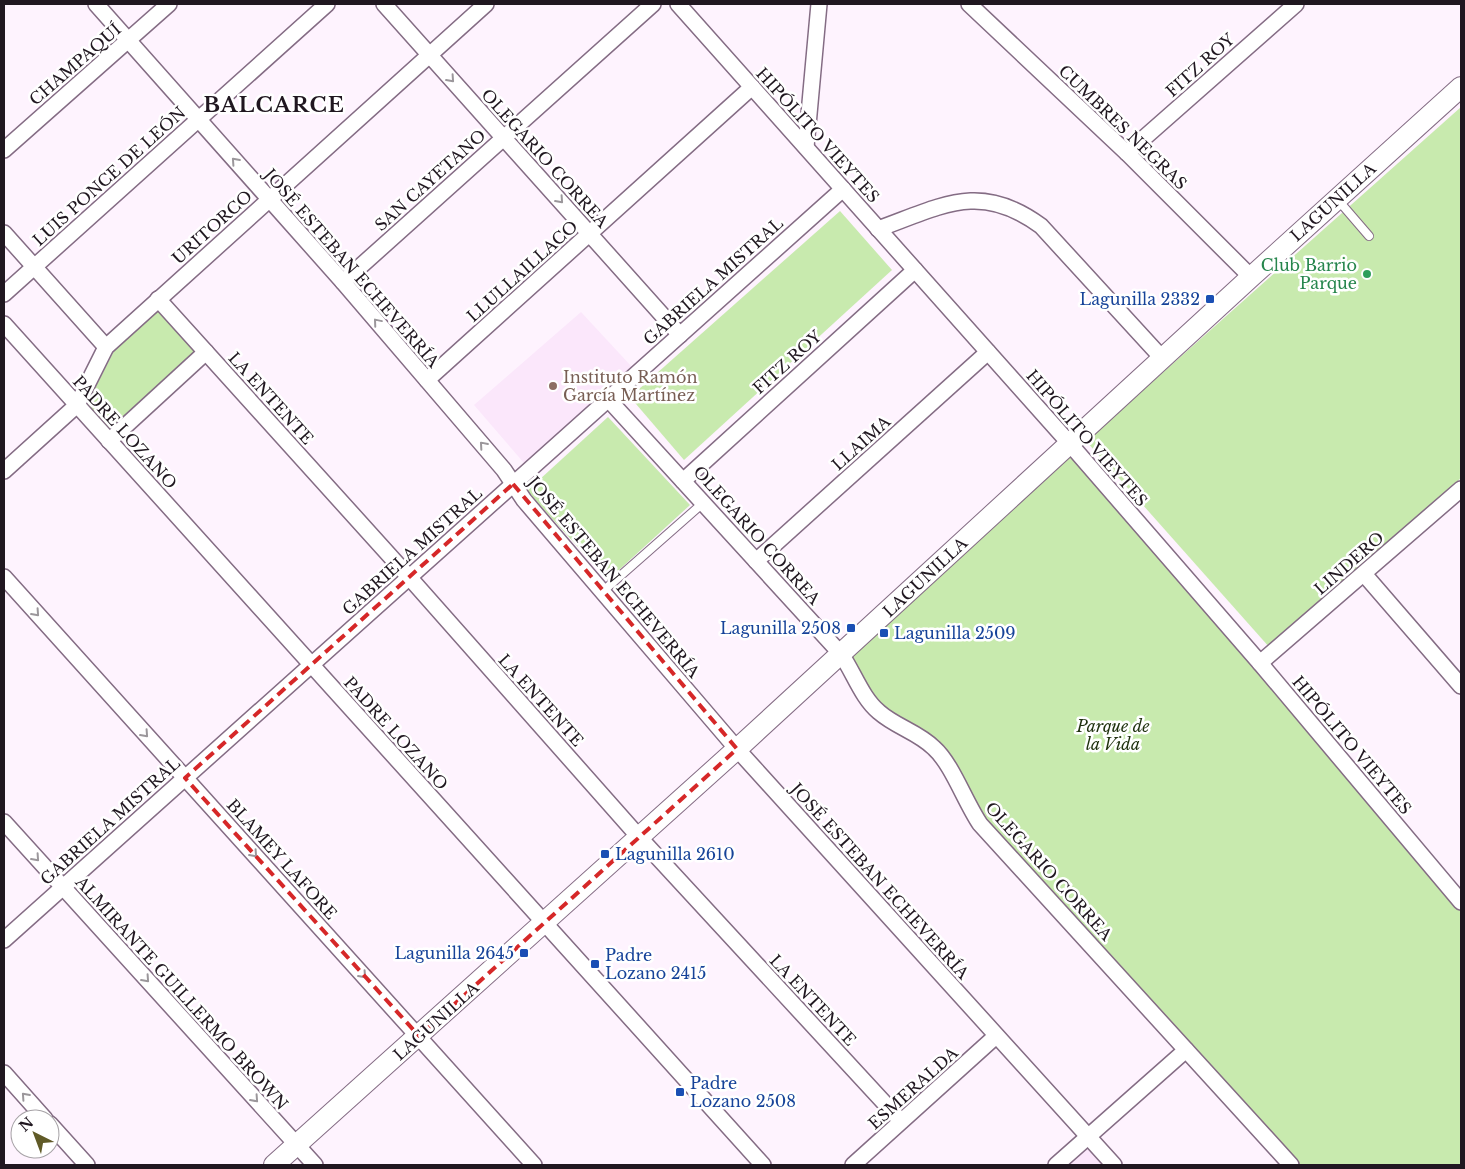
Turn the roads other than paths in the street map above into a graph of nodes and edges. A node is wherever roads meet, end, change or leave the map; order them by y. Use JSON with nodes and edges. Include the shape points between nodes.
{"nodes":[{"id":1,"x":96,"y":4,"type":"edge"},
{"id":2,"x":169,"y":4,"type":"edge"},
{"id":3,"x":327,"y":4,"type":"edge"},
{"id":4,"x":384,"y":4,"type":"edge"},
{"id":5,"x":486,"y":4,"type":"edge"},
{"id":6,"x":653,"y":4,"type":"edge"},
{"id":7,"x":678,"y":4,"type":"edge"},
{"id":8,"x":819,"y":4,"type":"edge"},
{"id":9,"x":969,"y":4,"type":"edge"},
{"id":10,"x":1296,"y":4,"type":"edge"},
{"id":11,"x":128,"y":40,"type":"junction"},
{"id":12,"x":430,"y":55,"type":"junction"},
{"id":13,"x":752,"y":87,"type":"junction"},
{"id":14,"x":1461,"y":87,"type":"edge"},
{"id":15,"x":198,"y":119,"type":"junction"},
{"id":16,"x":503,"y":138,"type":"junction"},
{"id":17,"x":806,"y":147,"type":"junction"},
{"id":18,"x":4,"y":150,"type":"edge"},
{"id":19,"x":1127,"y":153,"type":"junction"},
{"id":20,"x":843,"y":189,"type":"junction"},
{"id":21,"x":269,"y":199,"type":"junction"},
{"id":22,"x":1337,"y":199,"type":"junction"},
{"id":23,"x":878,"y":229,"type":"junction"},
{"id":24,"x":4,"y":233,"type":"edge"},
{"id":25,"x":590,"y":234,"type":"junction"},
{"id":26,"x":1369,"y":236,"type":"dead end"},
{"id":27,"x":33,"y":267,"type":"junction"},
{"id":28,"x":915,"y":270,"type":"junction"},
{"id":29,"x":1251,"y":277,"type":"junction"},
{"id":30,"x":343,"y":282,"type":"junction"},
{"id":31,"x":4,"y":294,"type":"edge"},
{"id":32,"x":158,"y":299,"type":"junction"},
{"id":33,"x":4,"y":324,"type":"edge"},
{"id":34,"x":680,"y":335,"type":"junction"},
{"id":35,"x":106,"y":347,"type":"junction"},
{"id":36,"x":206,"y":352,"type":"junction"},
{"id":37,"x":988,"y":352,"type":"junction"},
{"id":38,"x":1162,"y":358,"type":"junction"},
{"id":39,"x":427,"y":380,"type":"junction"},
{"id":40,"x":608,"y":398,"type":"junction"},
{"id":41,"x":77,"y":405,"type":"junction"},
{"id":42,"x":109,"y":441,"type":"junction"},
{"id":43,"x":1070,"y":444,"type":"junction"},
{"id":44,"x":4,"y":471,"type":"edge"},
{"id":45,"x":683,"y":481,"type":"junction"},
{"id":46,"x":513,"y":484,"type":"junction"},
{"id":47,"x":1461,"y":489,"type":"edge"},
{"id":48,"x":703,"y":503,"type":"junction"},
{"id":49,"x":756,"y":561,"type":"junction"},
{"id":50,"x":1364,"y":574,"type":"junction"},
{"id":51,"x":4,"y":577,"type":"edge"},
{"id":52,"x":409,"y":578,"type":"junction"},
{"id":53,"x":602,"y":592,"type":"junction"},
{"id":54,"x":841,"y":654,"type":"junction"},
{"id":55,"x":1260,"y":664,"type":"junction"},
{"id":56,"x":311,"y":665,"type":"junction"},
{"id":57,"x":1461,"y":686,"type":"edge"},
{"id":58,"x":737,"y":749,"type":"junction"},
{"id":59,"x":185,"y":778,"type":"junction"},
{"id":60,"x":4,"y":822,"type":"edge"},
{"id":61,"x":639,"y":837,"type":"junction"},
{"id":62,"x":63,"y":887,"type":"junction"},
{"id":63,"x":1461,"y":902,"type":"edge"},
{"id":64,"x":544,"y":922,"type":"junction"},
{"id":65,"x":4,"y":940,"type":"edge"},
{"id":66,"x":419,"y":1036,"type":"junction"},
{"id":67,"x":996,"y":1036,"type":"junction"},
{"id":68,"x":1186,"y":1050,"type":"junction"},
{"id":69,"x":4,"y":1073,"type":"edge"},
{"id":70,"x":36,"y":1109,"type":"edge"},
{"id":71,"x":901,"y":1122,"type":"junction"},
{"id":72,"x":60,"y":1135,"type":"edge"},
{"id":73,"x":1088,"y":1137,"type":"junction"},
{"id":74,"x":296,"y":1145,"type":"junction"},
{"id":75,"x":87,"y":1165,"type":"edge"},
{"id":76,"x":274,"y":1165,"type":"edge"},
{"id":77,"x":315,"y":1165,"type":"edge"},
{"id":78,"x":534,"y":1165,"type":"edge"},
{"id":79,"x":763,"y":1165,"type":"edge"},
{"id":80,"x":853,"y":1165,"type":"edge"},
{"id":81,"x":1056,"y":1165,"type":"edge"},
{"id":82,"x":1114,"y":1165,"type":"edge"},
{"id":83,"x":1291,"y":1165,"type":"edge"}],
"edges":[{"from":1,"to":11,"type":"street","name":"JOSÉ ESTEBAN ECHEVERRÍA"},
{"from":2,"to":11,"type":"street","name":"CHAMPAQUÍ"},
{"from":3,"to":15,"type":"street","name":"LUIS PONCE DE LEÓN"},
{"from":4,"to":12,"type":"street","name":"OLEGARIO CORREA"},
{"from":5,"to":12,"type":"street","name":"URITORCO"},
{"from":6,"to":16,"type":"street","name":"SAN CAYETANO"},
{"from":7,"to":13,"type":"street","name":"HIPÓLITO VIEYTES"},
{"from":8,"to":17,"type":"street"},
{"from":9,"to":19,"type":"street","name":"CUMBRES NEGRAS"},
{"from":10,"to":19,"type":"street","name":"FITZ ROY"},
{"from":11,"to":15,"type":"street","name":"JOSÉ ESTEBAN ECHEVERRÍA"},
{"from":11,"to":18,"type":"street","name":"CHAMPAQUÍ"},
{"from":12,"to":16,"type":"street","name":"OLEGARIO CORREA","one_way":true},
{"from":12,"to":21,"type":"street","name":"URITORCO"},
{"from":13,"to":17,"type":"street","name":"HIPÓLITO VIEYTES"},
{"from":13,"to":25,"type":"street","name":"LLULLAILLACO"},
{"from":14,"to":22,"type":"main road","name":"LAGUNILLA"},
{"from":21,"to":15,"type":"street","name":"JOSÉ ESTEBAN ECHEVERRÍA","one_way":true},
{"from":15,"to":27,"type":"street","name":"LUIS PONCE DE LEÓN"},
{"from":16,"to":25,"type":"street","name":"OLEGARIO CORREA","one_way":true},
{"from":16,"to":30,"type":"street","name":"SAN CAYETANO"},
{"from":17,"to":20,"type":"street","name":"HIPÓLITO VIEYTES"},
{"from":19,"to":29,"type":"street","name":"CUMBRES NEGRAS"},
{"from":20,"to":23,"type":"street","name":"HIPÓLITO VIEYTES"},
{"from":20,"to":34,"type":"street","name":"GABRIELA MISTRAL"},
{"from":21,"to":30,"type":"street","name":"JOSÉ ESTEBAN ECHEVERRÍA"},
{"from":21,"to":32,"type":"street","name":"URITORCO"},
{"from":22,"to":26,"type":"lane"},
{"from":22,"to":29,"type":"main road","name":"LAGUNILLA"},
{"from":23,"to":28,"type":"street","name":"HIPÓLITO VIEYTES"},
{"from":23,"to":38,"type":"street","via":[[951,204],[975,200],[1006,206],[1041,226]]},
{"from":24,"to":27,"type":"street"},
{"from":25,"to":34,"type":"street","name":"OLEGARIO CORREA"},
{"from":25,"to":39,"type":"street","name":"LLULLAILLACO"},
{"from":27,"to":31,"type":"street","name":"LUIS PONCE DE LEÓN"},
{"from":27,"to":35,"type":"street"},
{"from":28,"to":37,"type":"street","name":"HIPÓLITO VIEYTES"},
{"from":28,"to":45,"type":"street","name":"FITZ ROY"},
{"from":29,"to":38,"type":"main road","name":"LAGUNILLA"},
{"from":39,"to":30,"type":"street","name":"JOSÉ ESTEBAN ECHEVERRÍA","one_way":true},
{"from":32,"to":35,"type":"street","name":"URITORCO"},
{"from":32,"to":36,"type":"street","name":"LA ENTENTE"},
{"from":33,"to":41,"type":"street","name":"PADRE LOZANO"},
{"from":34,"to":40,"type":"street","name":"GABRIELA MISTRAL"},
{"from":35,"to":41,"type":"street","name":"URITORCO"},
{"from":36,"to":42,"type":"street"},
{"from":36,"to":52,"type":"street","name":"LA ENTENTE"},
{"from":37,"to":43,"type":"street","name":"HIPÓLITO VIEYTES"},
{"from":37,"to":49,"type":"street","name":"LLAIMA"},
{"from":38,"to":43,"type":"main road","name":"LAGUNILLA"},
{"from":46,"to":39,"type":"street","name":"JOSÉ ESTEBAN ECHEVERRÍA","one_way":true},
{"from":40,"to":45,"type":"street","name":"OLEGARIO CORREA"},
{"from":40,"to":46,"type":"street","name":"GABRIELA MISTRAL"},
{"from":41,"to":42,"type":"street","name":"PADRE LOZANO"},
{"from":41,"to":44,"type":"street","name":"URITORCO"},
{"from":42,"to":56,"type":"street","name":"PADRE LOZANO"},
{"from":43,"to":54,"type":"main road","name":"LAGUNILLA"},
{"from":43,"to":55,"type":"street","name":"HIPÓLITO VIEYTES"},
{"from":45,"to":48,"type":"street","name":"OLEGARIO CORREA"},
{"from":46,"to":52,"type":"street","name":"GABRIELA MISTRAL"},
{"from":46,"to":53,"type":"street","name":"JOSÉ ESTEBAN ECHEVERRÍA"},
{"from":47,"to":50,"type":"street","name":"LINDERO"},
{"from":48,"to":49,"type":"street","name":"OLEGARIO CORREA"},
{"from":48,"to":53,"type":"lane"},
{"from":49,"to":54,"type":"street","name":"OLEGARIO CORREA"},
{"from":50,"to":55,"type":"street","name":"LINDERO"},
{"from":50,"to":57,"type":"street"},
{"from":51,"to":59,"type":"street","name":"BLAMEY LAFORE","one_way":true},
{"from":52,"to":56,"type":"street","name":"GABRIELA MISTRAL"},
{"from":52,"to":61,"type":"street","name":"LA ENTENTE"},
{"from":53,"to":58,"type":"street","name":"JOSÉ ESTEBAN ECHEVERRÍA"},
{"from":54,"to":58,"type":"main road","name":"LAGUNILLA"},
{"from":54,"to":68,"type":"street","name":"OLEGARIO CORREA","via":[[878,711],[935,748],[980,824]]},
{"from":55,"to":63,"type":"street","name":"HIPÓLITO VIEYTES"},
{"from":56,"to":59,"type":"street","name":"GABRIELA MISTRAL"},
{"from":56,"to":64,"type":"street","name":"PADRE LOZANO"},
{"from":58,"to":61,"type":"main road","name":"LAGUNILLA"},
{"from":58,"to":67,"type":"street","name":"JOSÉ ESTEBAN ECHEVERRÍA"},
{"from":59,"to":62,"type":"street","name":"GABRIELA MISTRAL"},
{"from":59,"to":66,"type":"street","name":"BLAMEY LAFORE","one_way":true},
{"from":60,"to":62,"type":"street","name":"ALMIRANTE GUILLERMO BROWN","one_way":true},
{"from":61,"to":64,"type":"main road","name":"LAGUNILLA"},
{"from":61,"to":71,"type":"street","name":"LA ENTENTE"},
{"from":62,"to":65,"type":"street","name":"GABRIELA MISTRAL"},
{"from":62,"to":74,"type":"street","name":"ALMIRANTE GUILLERMO BROWN","one_way":true},
{"from":64,"to":66,"type":"main road","name":"LAGUNILLA"},
{"from":64,"to":79,"type":"street","name":"PADRE LOZANO"},
{"from":66,"to":74,"type":"main road","name":"LAGUNILLA"},
{"from":66,"to":78,"type":"street","name":"BLAMEY LAFORE"},
{"from":67,"to":71,"type":"street","name":"ESMERALDA"},
{"from":67,"to":73,"type":"street","name":"JOSÉ ESTEBAN ECHEVERRÍA"},
{"from":68,"to":73,"type":"street"},
{"from":68,"to":83,"type":"street","name":"OLEGARIO CORREA"},
{"from":70,"to":69,"type":"street","one_way":true},
{"from":71,"to":80,"type":"street","name":"ESMERALDA"},
{"from":72,"to":75,"type":"street"},
{"from":73,"to":81,"type":"street"},
{"from":73,"to":82,"type":"street","name":"JOSÉ ESTEBAN ECHEVERRÍA"},
{"from":74,"to":76,"type":"main road","name":"LAGUNILLA"},
{"from":74,"to":77,"type":"street","name":"ALMIRANTE GUILLERMO BROWN"}]}
